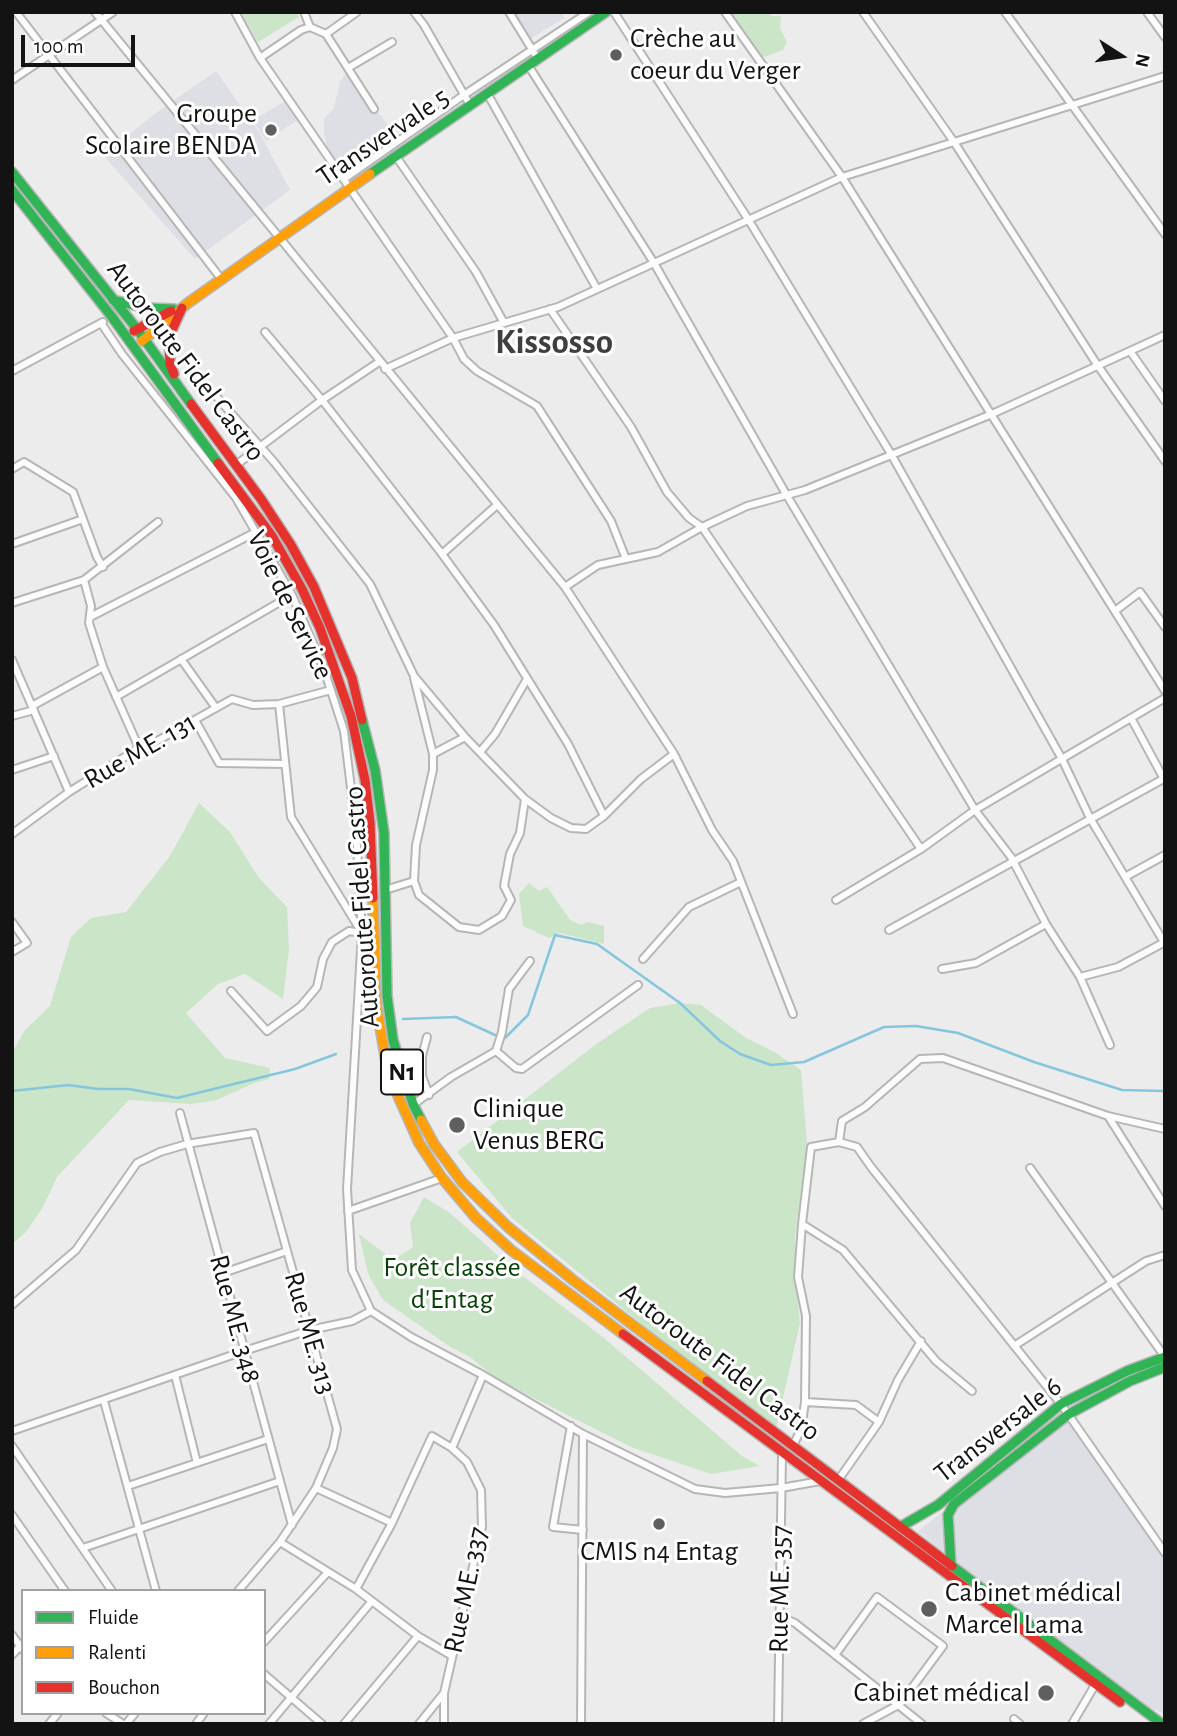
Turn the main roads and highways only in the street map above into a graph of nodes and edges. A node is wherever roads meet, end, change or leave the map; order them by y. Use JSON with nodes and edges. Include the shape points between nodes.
{"nodes":[{"id":1,"x":606,"y":12,"type":"edge"},
{"id":2,"x":12,"y":172,"type":"edge"},
{"id":3,"x":12,"y":190,"type":"edge"},
{"id":4,"x":113,"y":300,"type":"junction"},
{"id":5,"x":182,"y":307,"type":"junction"},
{"id":6,"x":137,"y":330,"type":"junction"},
{"id":7,"x":127,"y":337,"type":"junction"},
{"id":8,"x":144,"y":340,"type":"junction"},
{"id":9,"x":134,"y":347,"type":"junction"},
{"id":10,"x":179,"y":387,"type":"junction"},
{"id":11,"x":1165,"y":1357,"type":"edge"},
{"id":12,"x":1165,"y":1367,"type":"edge"},
{"id":13,"x":897,"y":1531,"type":"junction"},
{"id":14,"x":951,"y":1566,"type":"junction"},
{"id":15,"x":1140,"y":1708,"type":"junction"},
{"id":16,"x":1165,"y":1716,"type":"edge"},
{"id":17,"x":1147,"y":1724,"type":"edge"},
{"id":18,"x":1162,"y":1724,"type":"edge"}],
"edges":[{"from":1,"to":5,"type":"main road","name":"Transvervale 5","via":[[347,184]]},
{"from":2,"to":4,"type":"main road","name":"Autoroute Fidel Castro","number":"N1"},
{"from":3,"to":7,"type":"main road","name":"Autoroute Fidel Castro","number":"N1"},
{"from":4,"to":5,"type":"main road","via":[[138,307]]},
{"from":4,"to":6,"type":"main road","name":"Autoroute Fidel Castro","number":"N1"},
{"from":5,"to":6,"type":"main road","name":"Transvervale 5"},
{"from":5,"to":8,"type":"main road","name":"Transvervale 5"},
{"from":5,"to":10,"type":"main road","via":[[168,349]]},
{"from":6,"to":7,"type":"main road","name":"Transvervale 5"},
{"from":6,"to":8,"type":"main road","name":"Autoroute Fidel Castro","number":"N1"},
{"from":7,"to":9,"type":"main road","name":"Autoroute Fidel Castro","number":"N1"},
{"from":8,"to":9,"type":"main road","name":"Transvervale 5"},
{"from":8,"to":10,"type":"main road","name":"Autoroute Fidel Castro","number":"N1"},
{"from":9,"to":13,"type":"main road","name":"Autoroute Fidel Castro","number":"N1","via":[[272,536],[330,653],[351,716],[365,780],[376,1003],[386,1061],[419,1143],[475,1218],[511,1250],[782,1453]]},
{"from":10,"to":13,"type":"main road","name":"Autoroute Fidel Castro","number":"N1","via":[[291,545],[314,586],[352,678],[375,770],[384,833],[387,996],[393,1040],[414,1104],[434,1144],[461,1182],[508,1227],[839,1479]]},
{"from":11,"to":13,"type":"main road","name":"Transversale 6","via":[[1061,1404],[938,1505]]},
{"from":12,"to":14,"type":"main road","name":"Transversale 6","via":[[1069,1415],[954,1504],[948,1515]]},
{"from":13,"to":14,"type":"main road","name":"Autoroute Fidel Castro","number":"N1"},
{"from":13,"to":17,"type":"main road","name":"Autoroute Fidel Castro","number":"N1"},
{"from":14,"to":15,"type":"main road","name":"Autoroute Fidel Castro","number":"N1"},
{"from":15,"to":16,"type":"main road"},
{"from":15,"to":18,"type":"main road","name":"Autoroute Fidel Castro","number":"N1"}]}
